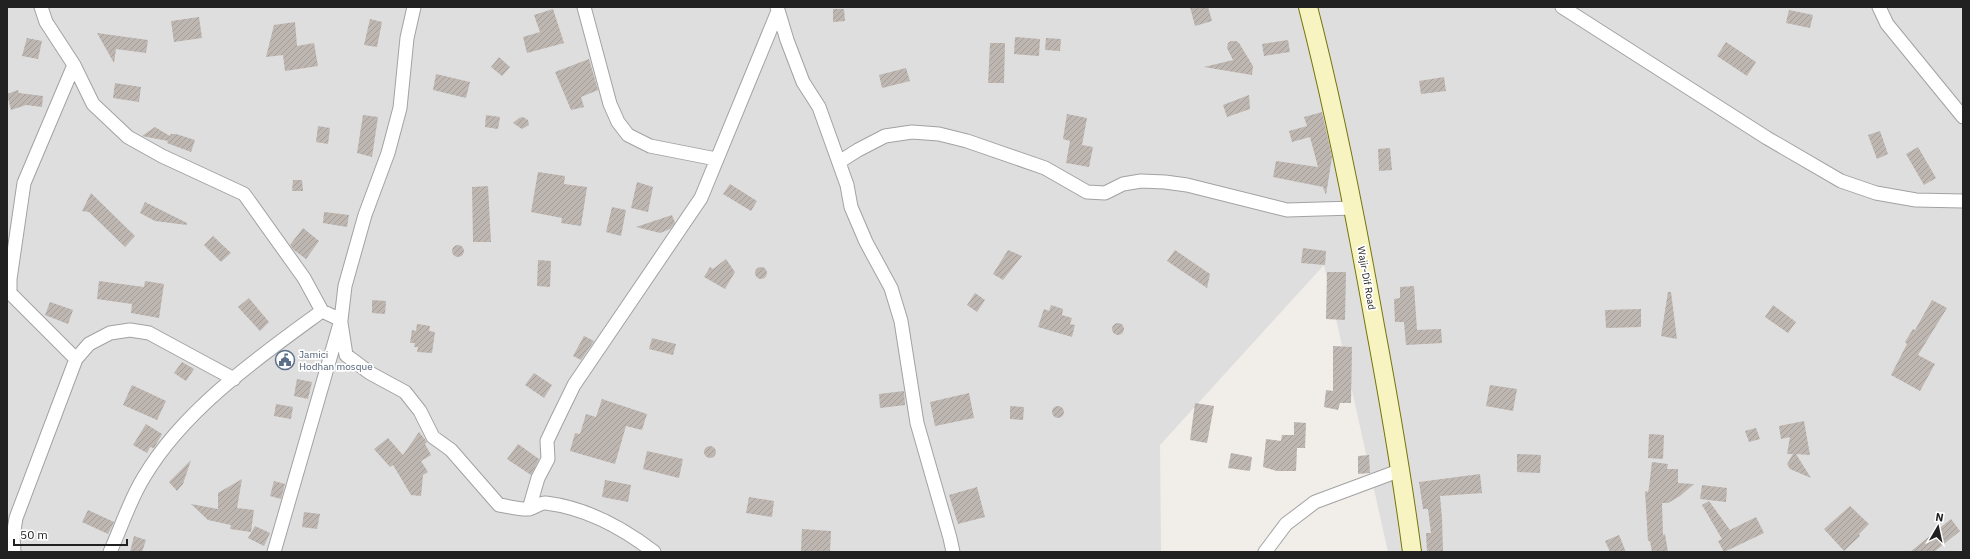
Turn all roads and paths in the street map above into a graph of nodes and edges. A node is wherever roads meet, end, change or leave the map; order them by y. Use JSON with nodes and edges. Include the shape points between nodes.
{"nodes":[{"id":1,"x":41,"y":7,"type":"edge"},
{"id":2,"x":414,"y":7,"type":"edge"},
{"id":3,"x":584,"y":7,"type":"edge"},
{"id":4,"x":1308,"y":7,"type":"edge"},
{"id":5,"x":1562,"y":7,"type":"edge"},
{"id":6,"x":1879,"y":7,"type":"edge"},
{"id":7,"x":778,"y":9,"type":"edge"},
{"id":8,"x":74,"y":65,"type":"junction"},
{"id":9,"x":1963,"y":117,"type":"edge"},
{"id":10,"x":716,"y":159,"type":"junction"},
{"id":11,"x":839,"y":162,"type":"junction"},
{"id":12,"x":1963,"y":201,"type":"edge"},
{"id":13,"x":1354,"y":208,"type":"junction"},
{"id":14,"x":322,"y":311,"type":"junction"},
{"id":15,"x":340,"y":320,"type":"junction"},
{"id":16,"x":76,"y":359,"type":"junction"},
{"id":17,"x":234,"y":379,"type":"junction"},
{"id":18,"x":1401,"y":470,"type":"junction"},
{"id":19,"x":529,"y":509,"type":"junction"},
{"id":20,"x":14,"y":552,"type":"edge"},
{"id":21,"x":110,"y":552,"type":"edge"},
{"id":22,"x":274,"y":552,"type":"edge"},
{"id":23,"x":654,"y":552,"type":"edge"},
{"id":24,"x":953,"y":552,"type":"edge"},
{"id":25,"x":1265,"y":552,"type":"edge"},
{"id":26,"x":1412,"y":552,"type":"edge"}],
"edges":[{"from":1,"to":8,"type":"street","via":[[46,22]]},
{"from":2,"to":15,"type":"street","via":[[400,108],[388,153],[365,215],[344,286]]},
{"from":3,"to":10,"type":"street","via":[[610,104],[618,122],[628,135],[650,146]]},
{"from":4,"to":13,"type":"main road","name":"Wajir-Dif Road"},
{"from":5,"to":12,"type":"street","via":[[1760,134],[1841,181],[1876,193],[1916,200]]},
{"from":6,"to":9,"type":"street","via":[[1887,24]]},
{"from":7,"to":10,"type":"street"},
{"from":7,"to":11,"type":"street","via":[[803,82],[819,107]]},
{"from":8,"to":14,"type":"street","via":[[93,104],[128,137],[162,156],[244,194],[304,278]]},
{"from":8,"to":16,"type":"street","via":[[24,183],[10,293]]},
{"from":10,"to":19,"type":"street","via":[[701,198],[574,385],[547,441],[548,459],[538,478]]},
{"from":11,"to":13,"type":"street","via":[[885,136],[912,132],[939,134],[1045,168],[1087,192],[1105,193],[1123,184],[1141,181],[1165,182],[1287,210]]},
{"from":11,"to":24,"type":"street","via":[[851,207],[866,242],[891,288],[902,321],[917,423]]},
{"from":13,"to":18,"type":"main road","name":"Wajir-Dif Road"},
{"from":14,"to":15,"type":"street"},
{"from":14,"to":17,"type":"street"},
{"from":15,"to":19,"type":"street","via":[[346,355],[370,373],[405,392],[420,411],[433,437],[451,450],[499,505]]},
{"from":15,"to":22,"type":"street"},
{"from":16,"to":17,"type":"street","via":[[94,341],[110,333],[130,330],[149,333]]},
{"from":16,"to":20,"type":"street","via":[[16,518]]},
{"from":17,"to":21,"type":"street","via":[[176,432],[143,478]]},
{"from":18,"to":25,"type":"street","via":[[1315,502],[1286,524]]},
{"from":18,"to":26,"type":"main road","name":"Wajir-Dif Road"},
{"from":19,"to":23,"type":"street","via":[[544,503],[580,510],[609,523]]}]}
